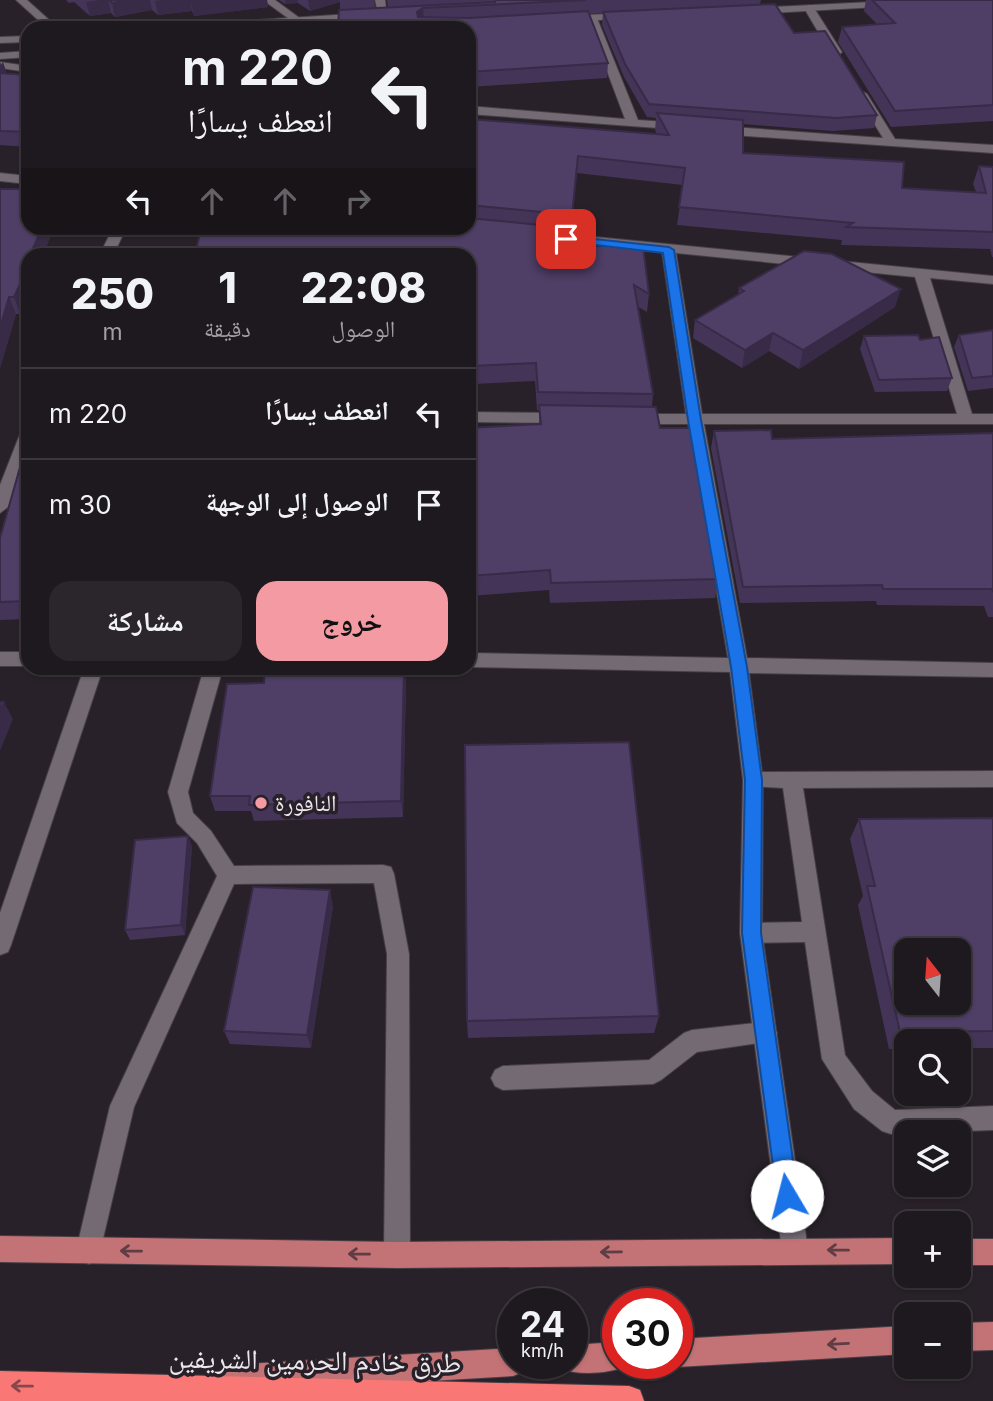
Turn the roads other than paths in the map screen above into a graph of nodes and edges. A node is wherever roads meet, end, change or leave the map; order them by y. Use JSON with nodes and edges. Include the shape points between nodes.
{"nodes":[{"id":1,"x":21,"y":0,"type":"edge"},
{"id":2,"x":268,"y":0,"type":"edge"},
{"id":3,"x":380,"y":0,"type":"edge"},
{"id":4,"x":907,"y":3,"type":"edge"},
{"id":5,"x":630,"y":5,"type":"dead end"},
{"id":6,"x":561,"y":8,"type":"edge"},
{"id":7,"x":809,"y":8,"type":"junction"},
{"id":8,"x":741,"y":11,"type":"edge"},
{"id":9,"x":383,"y":15,"type":"junction"},
{"id":10,"x":397,"y":15,"type":"edge"},
{"id":11,"x":647,"y":15,"type":"edge"},
{"id":12,"x":593,"y":18,"type":"junction"},
{"id":13,"x":296,"y":19,"type":"junction"},
{"id":14,"x":554,"y":20,"type":"edge"},
{"id":15,"x":45,"y":21,"type":"edge"},
{"id":16,"x":271,"y":21,"type":"edge"},
{"id":17,"x":21,"y":38,"type":"edge"},
{"id":18,"x":0,"y":40,"type":"edge"},
{"id":19,"x":21,"y":54,"type":"edge"},
{"id":20,"x":0,"y":56,"type":"edge"},
{"id":21,"x":844,"y":64,"type":"edge"},
{"id":22,"x":0,"y":65,"type":"edge"},
{"id":23,"x":21,"y":68,"type":"edge"},
{"id":24,"x":858,"y":87,"type":"edge"},
{"id":25,"x":476,"y":111,"type":"edge"},
{"id":26,"x":633,"y":123,"type":"junction"},
{"id":27,"x":892,"y":143,"type":"junction"},
{"id":28,"x":993,"y":149,"type":"edge"},
{"id":29,"x":0,"y":177,"type":"edge"},
{"id":30,"x":21,"y":179,"type":"edge"},
{"id":31,"x":532,"y":235,"type":"edge"},
{"id":32,"x":669,"y":250,"type":"junction"},
{"id":33,"x":921,"y":272,"type":"junction"},
{"id":34,"x":993,"y":280,"type":"edge"},
{"id":35,"x":476,"y":416,"type":"edge"},
{"id":36,"x":575,"y":418,"type":"edge"},
{"id":37,"x":615,"y":419,"type":"edge"},
{"id":38,"x":966,"y":419,"type":"junction"},
{"id":39,"x":993,"y":419,"type":"edge"},
{"id":40,"x":695,"y":420,"type":"junction"},
{"id":41,"x":21,"y":452,"type":"edge"},
{"id":42,"x":0,"y":506,"type":"edge"},
{"id":43,"x":0,"y":659,"type":"edge"},
{"id":44,"x":21,"y":659,"type":"edge"},
{"id":45,"x":476,"y":660,"type":"edge"},
{"id":46,"x":739,"y":667,"type":"junction"},
{"id":47,"x":993,"y":670,"type":"edge"},
{"id":48,"x":92,"y":675,"type":"edge"},
{"id":49,"x":212,"y":675,"type":"edge"},
{"id":50,"x":993,"y":779,"type":"edge"},
{"id":51,"x":753,"y":780,"type":"junction"},
{"id":52,"x":792,"y":780,"type":"junction"},
{"id":53,"x":228,"y":875,"type":"junction"},
{"id":54,"x":816,"y":932,"type":"junction"},
{"id":55,"x":751,"y":933,"type":"junction"},
{"id":56,"x":0,"y":945,"type":"edge"},
{"id":57,"x":765,"y":1033,"type":"junction"},
{"id":58,"x":503,"y":1078,"type":"dead end"},
{"id":59,"x":993,"y":1118,"type":"edge"},
{"id":60,"x":0,"y":1249,"type":"edge"},
{"id":61,"x":794,"y":1250,"type":"junction"},
{"id":62,"x":89,"y":1251,"type":"junction"},
{"id":63,"x":894,"y":1251,"type":"edge"},
{"id":64,"x":971,"y":1252,"type":"edge"},
{"id":65,"x":993,"y":1252,"type":"edge"},
{"id":66,"x":397,"y":1255,"type":"junction"},
{"id":67,"x":993,"y":1336,"type":"edge"},
{"id":68,"x":971,"y":1337,"type":"edge"},
{"id":69,"x":894,"y":1341,"type":"edge"},
{"id":70,"x":693,"y":1352,"type":"edge"},
{"id":71,"x":497,"y":1363,"type":"edge"},
{"id":72,"x":0,"y":1386,"type":"edge"},
{"id":73,"x":75,"y":1387,"type":"junction"},
{"id":74,"x":629,"y":1401,"type":"edge"}],
"edges":[{"from":1,"to":15,"type":"street"},
{"from":2,"to":13,"type":"street"},
{"from":3,"to":9,"type":"street"},
{"from":4,"to":7,"type":"street"},
{"from":5,"to":6,"type":"street"},
{"from":7,"to":8,"type":"street"},
{"from":7,"to":21,"type":"street"},
{"from":9,"to":10,"type":"street"},
{"from":9,"to":13,"type":"street"},
{"from":11,"to":12,"type":"street"},
{"from":12,"to":14,"type":"street"},
{"from":12,"to":26,"type":"street"},
{"from":13,"to":16,"type":"street"},
{"from":17,"to":18,"type":"street"},
{"from":19,"to":20,"type":"street"},
{"from":22,"to":23,"type":"street"},
{"from":24,"to":27,"type":"street"},
{"from":25,"to":26,"type":"street"},
{"from":26,"to":27,"type":"street"},
{"from":27,"to":28,"type":"street"},
{"from":29,"to":30,"type":"street"},
{"from":31,"to":32,"type":"street"},
{"from":32,"to":33,"type":"street"},
{"from":32,"to":40,"type":"street"},
{"from":33,"to":34,"type":"street"},
{"from":33,"to":38,"type":"street"},
{"from":35,"to":36,"type":"street"},
{"from":37,"to":40,"type":"street"},
{"from":38,"to":39,"type":"street"},
{"from":38,"to":40,"type":"street"},
{"from":40,"to":46,"type":"street"},
{"from":41,"to":42,"type":"street"},
{"from":43,"to":44,"type":"street"},
{"from":45,"to":46,"type":"street"},
{"from":46,"to":47,"type":"street"},
{"from":46,"to":51,"type":"street"},
{"from":48,"to":56,"type":"street"},
{"from":49,"to":53,"type":"street","via":[[178,792],[184,817],[204,837]]},
{"from":50,"to":52,"type":"street"},
{"from":51,"to":52,"type":"street"},
{"from":51,"to":55,"type":"street"},
{"from":52,"to":54,"type":"street"},
{"from":53,"to":62,"type":"street","via":[[122,1106]]},
{"from":53,"to":66,"type":"street","via":[[383,874],[398,954]]},
{"from":54,"to":55,"type":"street"},
{"from":54,"to":59,"type":"street","via":[[834,1059],[863,1100],[891,1122]]},
{"from":55,"to":57,"type":"street"},
{"from":57,"to":58,"type":"street","via":[[692,1041],[653,1072]]},
{"from":57,"to":61,"type":"street"},
{"from":60,"to":62,"type":"main road"},
{"from":63,"to":61,"type":"main road","one_way":true},
{"from":61,"to":66,"type":"main road","one_way":true},
{"from":66,"to":62,"type":"main road","one_way":true},
{"from":64,"to":65,"type":"main road"},
{"from":67,"to":68,"type":"main road"},
{"from":69,"to":70,"type":"main road","one_way":true},
{"from":71,"to":73,"type":"main road"},
{"from":73,"to":72,"type":"highway","name":"طرق خادم الحرمين الشريفين","one_way":true},
{"from":73,"to":74,"type":"highway","name":"طرق خادم الحرمين الشريفين"}]}
